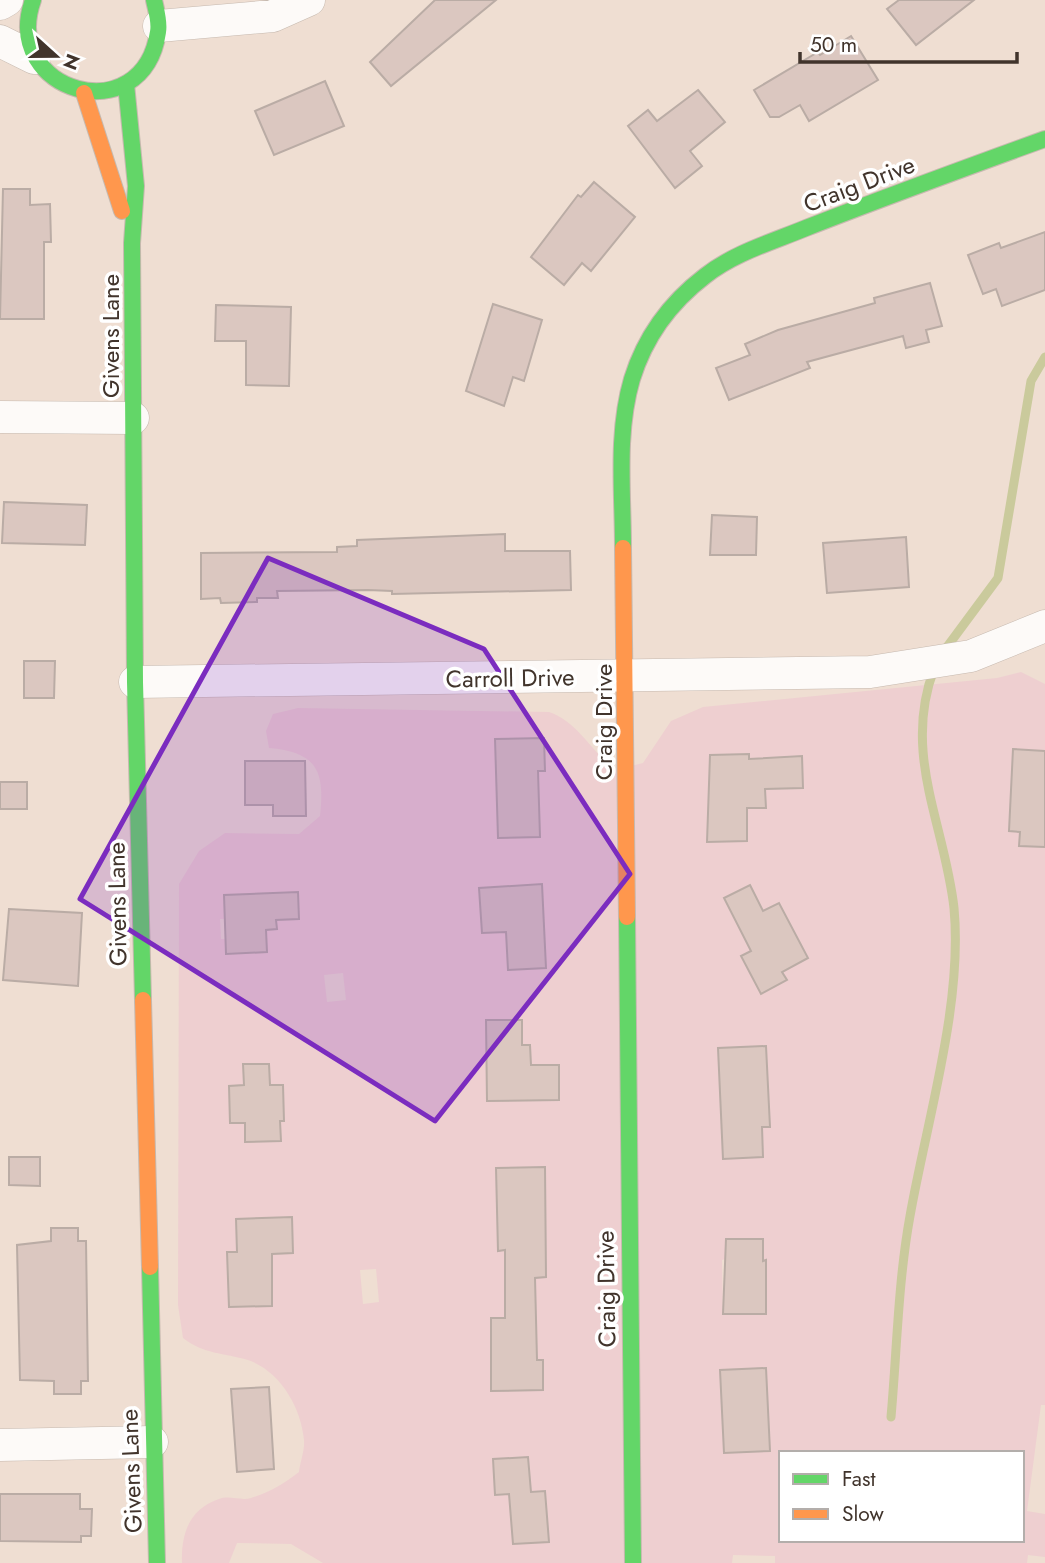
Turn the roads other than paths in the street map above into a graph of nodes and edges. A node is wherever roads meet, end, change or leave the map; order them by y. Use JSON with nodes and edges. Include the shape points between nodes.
{"nodes":[{"id":1,"x":7,"y":0,"type":"edge"},
{"id":2,"x":33,"y":0,"type":"edge"},
{"id":3,"x":309,"y":0,"type":"edge"},
{"id":4,"x":0,"y":4,"type":"edge"},
{"id":5,"x":157,"y":13,"type":"edge"},
{"id":6,"x":0,"y":41,"type":"edge"},
{"id":7,"x":34,"y":58,"type":"junction"},
{"id":8,"x":126,"y":84,"type":"junction"},
{"id":9,"x":84,"y":93,"type":"junction"},
{"id":10,"x":1045,"y":139,"type":"edge"},
{"id":11,"x":132,"y":243,"type":"junction"},
{"id":12,"x":0,"y":417,"type":"edge"},
{"id":13,"x":133,"y":418,"type":"junction"},
{"id":14,"x":1045,"y":626,"type":"edge"},
{"id":15,"x":626,"y":675,"type":"junction"},
{"id":16,"x":135,"y":682,"type":"junction"},
{"id":17,"x":152,"y":1442,"type":"junction"},
{"id":18,"x":0,"y":1445,"type":"edge"},
{"id":19,"x":157,"y":1563,"type":"edge"},
{"id":20,"x":633,"y":1563,"type":"edge"}],
"edges":[{"from":1,"to":4,"type":"street"},
{"from":2,"to":7,"type":"street","via":[[26,36]]},
{"from":3,"to":5,"type":"street","via":[[273,16]]},
{"from":5,"to":8,"type":"street","via":[[158,43],[148,64]]},
{"from":6,"to":7,"type":"street"},
{"from":7,"to":9,"type":"street","via":[[61,86]]},
{"from":8,"to":9,"type":"street"},
{"from":8,"to":11,"type":"street","name":"Givens Lane","via":[[136,186]]},
{"from":9,"to":11,"type":"street","name":"Givens Lane"},
{"from":10,"to":15,"type":"street","name":"Craig Drive","via":[[729,259],[693,284],[667,311],[639,356],[624,413]]},
{"from":11,"to":13,"type":"street","name":"Givens Lane"},
{"from":12,"to":13,"type":"street"},
{"from":13,"to":16,"type":"street","name":"Givens Lane"},
{"from":14,"to":15,"type":"street","name":"Carroll Drive","via":[[971,656],[870,672]]},
{"from":15,"to":16,"type":"street","name":"Carroll Drive"},
{"from":15,"to":20,"type":"street","name":"Craig Drive"},
{"from":16,"to":17,"type":"street","name":"Givens Lane"},
{"from":17,"to":18,"type":"street"},
{"from":17,"to":19,"type":"street","name":"Givens Lane"}]}
